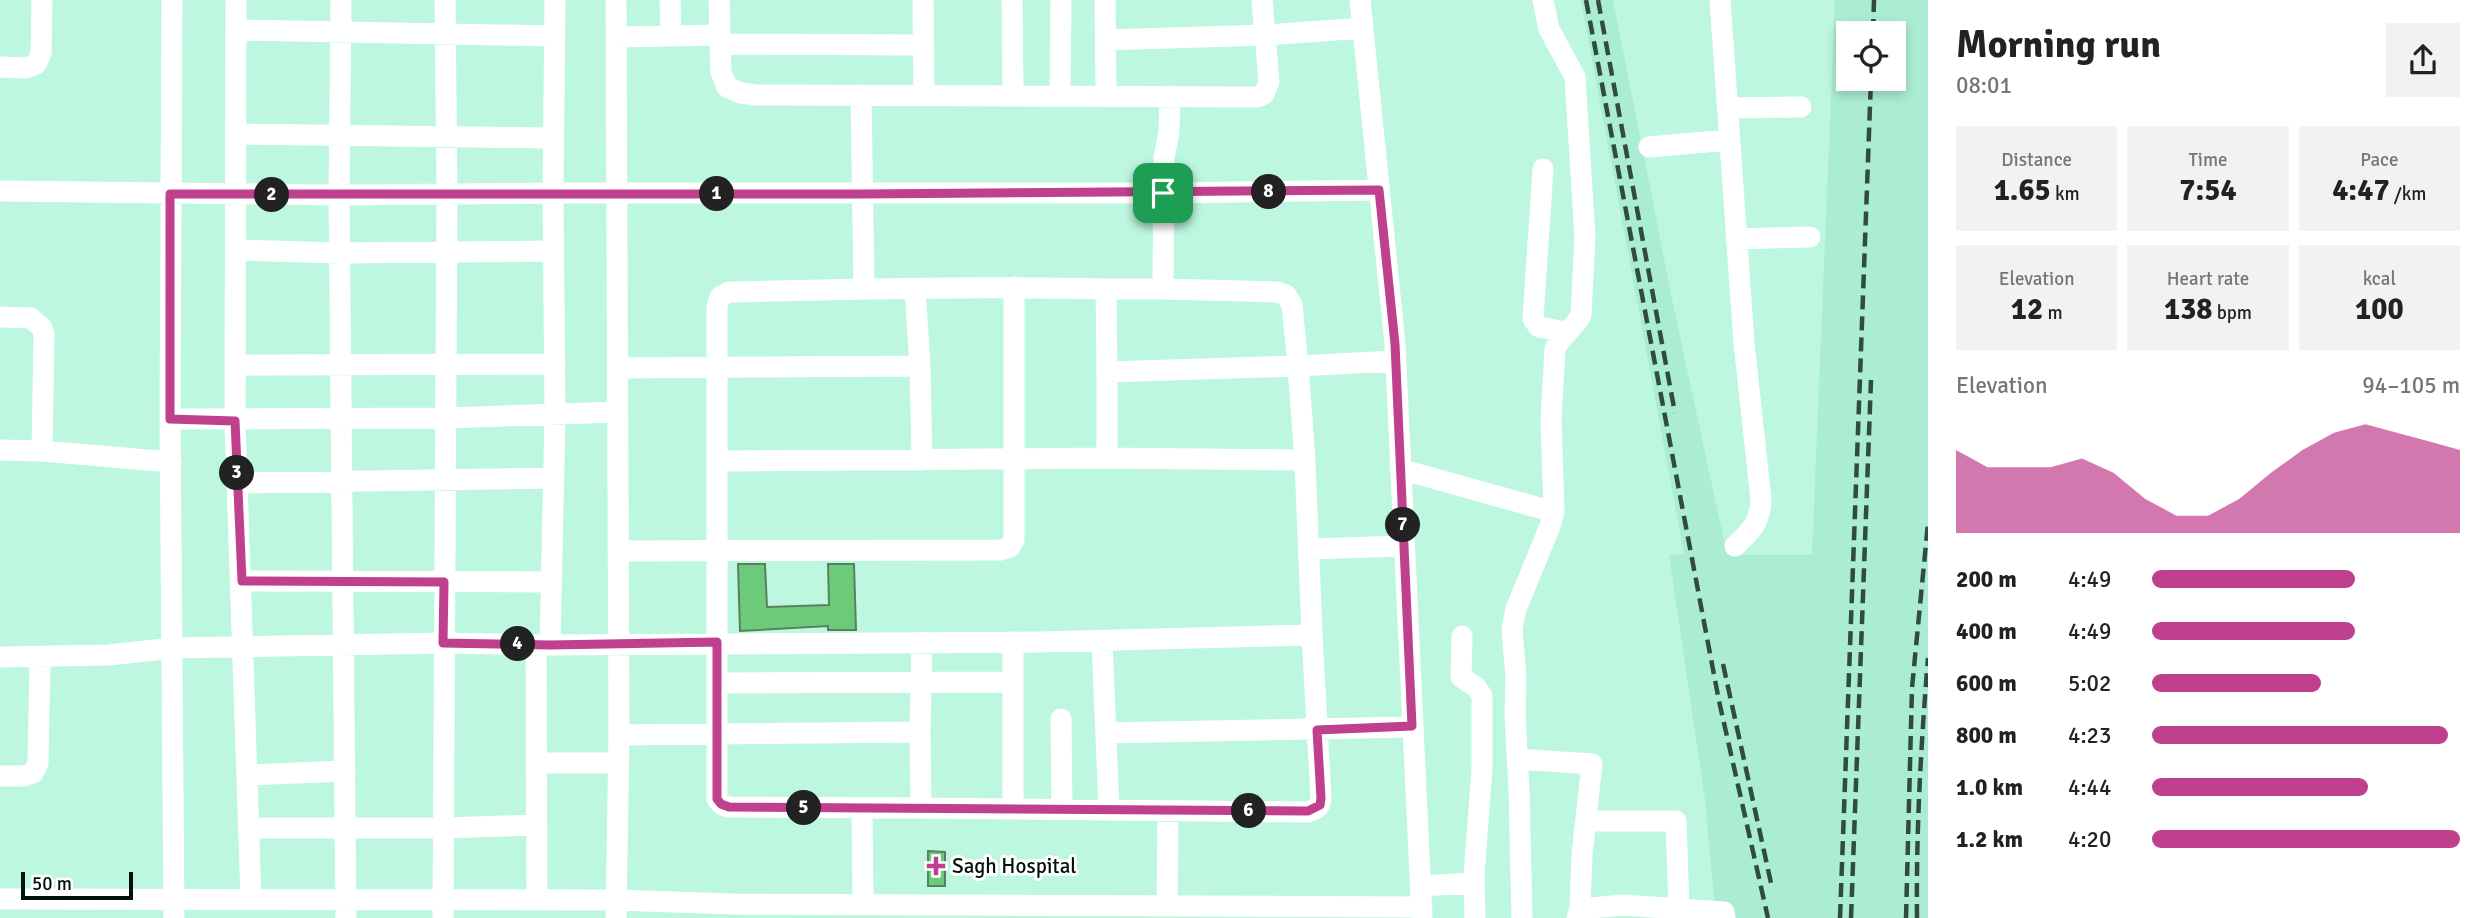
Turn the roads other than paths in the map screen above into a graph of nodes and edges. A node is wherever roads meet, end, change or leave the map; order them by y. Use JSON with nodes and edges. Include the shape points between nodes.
{"nodes":[{"id":1,"x":42,"y":0,"type":"edge"},
{"id":2,"x":172,"y":0,"type":"edge"},
{"id":3,"x":236,"y":0,"type":"edge"},
{"id":4,"x":341,"y":0,"type":"edge"},
{"id":5,"x":445,"y":0,"type":"edge"},
{"id":6,"x":555,"y":0,"type":"edge"},
{"id":7,"x":616,"y":0,"type":"edge"},
{"id":8,"x":670,"y":0,"type":"edge"},
{"id":9,"x":719,"y":0,"type":"edge"},
{"id":10,"x":923,"y":0,"type":"edge"},
{"id":11,"x":1012,"y":0,"type":"edge"},
{"id":12,"x":1061,"y":0,"type":"edge"},
{"id":13,"x":1105,"y":0,"type":"edge"},
{"id":14,"x":1262,"y":0,"type":"edge"},
{"id":15,"x":1360,"y":0,"type":"edge"},
{"id":16,"x":1544,"y":0,"type":"edge"},
{"id":17,"x":1720,"y":0,"type":"edge"},
{"id":18,"x":1363,"y":28,"type":"junction"},
{"id":19,"x":236,"y":30,"type":"junction"},
{"id":20,"x":340,"y":30,"type":"junction"},
{"id":21,"x":445,"y":34,"type":"junction"},
{"id":22,"x":1266,"y":35,"type":"junction"},
{"id":23,"x":555,"y":36,"type":"junction"},
{"id":24,"x":671,"y":36,"type":"junction"},
{"id":25,"x":616,"y":37,"type":"junction"},
{"id":26,"x":720,"y":39,"type":"junction"},
{"id":27,"x":1105,"y":40,"type":"junction"},
{"id":28,"x":923,"y":45,"type":"junction"},
{"id":29,"x":0,"y":67,"type":"edge"},
{"id":30,"x":861,"y":95,"type":"junction"},
{"id":31,"x":924,"y":95,"type":"junction"},
{"id":32,"x":1013,"y":95,"type":"junction"},
{"id":33,"x":1060,"y":96,"type":"junction"},
{"id":34,"x":1106,"y":96,"type":"junction"},
{"id":35,"x":1170,"y":96,"type":"junction"},
{"id":36,"x":1801,"y":107,"type":"dead end"},
{"id":37,"x":1727,"y":108,"type":"junction"},
{"id":38,"x":236,"y":134,"type":"junction"},
{"id":39,"x":339,"y":134,"type":"junction"},
{"id":40,"x":447,"y":137,"type":"junction"},
{"id":41,"x":554,"y":138,"type":"junction"},
{"id":42,"x":1729,"y":140,"type":"junction"},
{"id":43,"x":1648,"y":147,"type":"dead end"},
{"id":44,"x":1542,"y":169,"type":"dead end"},
{"id":45,"x":1379,"y":190,"type":"junction"},
{"id":46,"x":0,"y":191,"type":"edge"},
{"id":47,"x":447,"y":193,"type":"junction"},
{"id":48,"x":553,"y":193,"type":"junction"},
{"id":49,"x":1163,"y":193,"type":"junction"},
{"id":50,"x":170,"y":194,"type":"junction"},
{"id":51,"x":615,"y":194,"type":"junction"},
{"id":52,"x":862,"y":194,"type":"junction"},
{"id":53,"x":236,"y":195,"type":"junction"},
{"id":54,"x":338,"y":195,"type":"junction"},
{"id":55,"x":1810,"y":237,"type":"dead end"},
{"id":56,"x":1736,"y":239,"type":"junction"},
{"id":57,"x":236,"y":250,"type":"junction"},
{"id":58,"x":553,"y":251,"type":"junction"},
{"id":59,"x":446,"y":252,"type":"junction"},
{"id":60,"x":339,"y":253,"type":"junction"},
{"id":61,"x":1014,"y":287,"type":"junction"},
{"id":62,"x":864,"y":288,"type":"junction"},
{"id":63,"x":915,"y":289,"type":"junction"},
{"id":64,"x":1106,"y":289,"type":"junction"},
{"id":65,"x":1163,"y":289,"type":"junction"},
{"id":66,"x":0,"y":317,"type":"edge"},
{"id":67,"x":1566,"y":332,"type":"junction"},
{"id":68,"x":1395,"y":361,"type":"junction"},
{"id":69,"x":340,"y":363,"type":"junction"},
{"id":70,"x":555,"y":364,"type":"junction"},
{"id":71,"x":236,"y":365,"type":"junction"},
{"id":72,"x":446,"y":365,"type":"junction"},
{"id":73,"x":920,"y":366,"type":"junction"},
{"id":74,"x":1298,"y":366,"type":"junction"},
{"id":75,"x":617,"y":368,"type":"junction"},
{"id":76,"x":717,"y":368,"type":"junction"},
{"id":77,"x":1107,"y":372,"type":"junction"},
{"id":78,"x":617,"y":412,"type":"junction"},
{"id":79,"x":555,"y":415,"type":"junction"},
{"id":80,"x":446,"y":418,"type":"junction"},
{"id":81,"x":170,"y":419,"type":"junction"},
{"id":82,"x":340,"y":419,"type":"junction"},
{"id":83,"x":235,"y":421,"type":"junction"},
{"id":84,"x":0,"y":450,"type":"edge"},
{"id":85,"x":42,"y":451,"type":"junction"},
{"id":86,"x":1107,"y":458,"type":"junction"},
{"id":87,"x":1014,"y":459,"type":"junction"},
{"id":88,"x":922,"y":460,"type":"junction"},
{"id":89,"x":1305,"y":460,"type":"junction"},
{"id":90,"x":717,"y":461,"type":"junction"},
{"id":91,"x":172,"y":462,"type":"junction"},
{"id":92,"x":1400,"y":469,"type":"junction"},
{"id":93,"x":554,"y":478,"type":"junction"},
{"id":94,"x":445,"y":480,"type":"junction"},
{"id":95,"x":341,"y":481,"type":"junction"},
{"id":96,"x":237,"y":483,"type":"junction"},
{"id":97,"x":1554,"y":512,"type":"junction"},
{"id":98,"x":1404,"y":546,"type":"junction"},
{"id":99,"x":1735,"y":546,"type":"dead end"},
{"id":100,"x":1309,"y":549,"type":"junction"},
{"id":101,"x":618,"y":551,"type":"junction"},
{"id":102,"x":717,"y":551,"type":"junction"},
{"id":103,"x":242,"y":581,"type":"junction"},
{"id":104,"x":342,"y":582,"type":"junction"},
{"id":105,"x":444,"y":582,"type":"junction"},
{"id":106,"x":550,"y":583,"type":"junction"},
{"id":107,"x":1312,"y":635,"type":"junction"},
{"id":108,"x":1462,"y":636,"type":"dead end"},
{"id":109,"x":717,"y":642,"type":"junction"},
{"id":110,"x":922,"y":642,"type":"junction"},
{"id":111,"x":1013,"y":642,"type":"junction"},
{"id":112,"x":1102,"y":642,"type":"junction"},
{"id":113,"x":443,"y":643,"type":"junction"},
{"id":114,"x":619,"y":643,"type":"junction"},
{"id":115,"x":344,"y":645,"type":"junction"},
{"id":116,"x":543,"y":645,"type":"junction"},
{"id":117,"x":244,"y":646,"type":"junction"},
{"id":118,"x":173,"y":648,"type":"junction"},
{"id":119,"x":0,"y":657,"type":"edge"},
{"id":120,"x":40,"y":658,"type":"junction"},
{"id":121,"x":921,"y":682,"type":"junction"},
{"id":122,"x":1013,"y":682,"type":"junction"},
{"id":123,"x":717,"y":683,"type":"junction"},
{"id":124,"x":1061,"y":719,"type":"dead end"},
{"id":125,"x":1412,"y":726,"type":"junction"},
{"id":126,"x":1317,"y":730,"type":"junction"},
{"id":127,"x":920,"y":732,"type":"junction"},
{"id":128,"x":1106,"y":733,"type":"junction"},
{"id":129,"x":619,"y":734,"type":"junction"},
{"id":130,"x":717,"y":734,"type":"junction"},
{"id":131,"x":1517,"y":759,"type":"junction"},
{"id":132,"x":536,"y":763,"type":"junction"},
{"id":133,"x":618,"y":763,"type":"junction"},
{"id":134,"x":345,"y":771,"type":"junction"},
{"id":135,"x":248,"y":775,"type":"junction"},
{"id":136,"x":0,"y":776,"type":"edge"},
{"id":137,"x":921,"y":808,"type":"junction"},
{"id":138,"x":862,"y":809,"type":"junction"},
{"id":139,"x":1013,"y":809,"type":"junction"},
{"id":140,"x":1062,"y":809,"type":"junction"},
{"id":141,"x":1109,"y":810,"type":"junction"},
{"id":142,"x":1168,"y":811,"type":"junction"},
{"id":143,"x":1586,"y":821,"type":"junction"},
{"id":144,"x":537,"y":825,"type":"junction"},
{"id":145,"x":249,"y":828,"type":"junction"},
{"id":146,"x":345,"y":828,"type":"junction"},
{"id":147,"x":443,"y":828,"type":"junction"},
{"id":148,"x":1474,"y":883,"type":"junction"},
{"id":149,"x":0,"y":899,"type":"edge"},
{"id":150,"x":537,"y":900,"type":"junction"},
{"id":151,"x":863,"y":904,"type":"junction"},
{"id":152,"x":1421,"y":904,"type":"edge"},
{"id":153,"x":1167,"y":905,"type":"junction"},
{"id":154,"x":240,"y":906,"type":"edge"},
{"id":155,"x":40,"y":908,"type":"edge"},
{"id":156,"x":95,"y":909,"type":"edge"},
{"id":157,"x":174,"y":909,"type":"edge"},
{"id":158,"x":346,"y":909,"type":"edge"},
{"id":159,"x":443,"y":909,"type":"edge"},
{"id":160,"x":616,"y":909,"type":"edge"},
{"id":161,"x":1679,"y":909,"type":"junction"},
{"id":162,"x":732,"y":911,"type":"edge"},
{"id":163,"x":1641,"y":913,"type":"edge"},
{"id":164,"x":1579,"y":914,"type":"edge"},
{"id":165,"x":1475,"y":918,"type":"edge"},
{"id":166,"x":1522,"y":918,"type":"edge"},
{"id":167,"x":1725,"y":918,"type":"edge"}],
"edges":[{"from":1,"to":29,"type":"street","via":[[41,54],[36,64]]},
{"from":2,"to":50,"type":"street"},
{"from":3,"to":19,"type":"street"},
{"from":4,"to":20,"type":"street"},
{"from":5,"to":21,"type":"street"},
{"from":6,"to":23,"type":"street"},
{"from":7,"to":25,"type":"street"},
{"from":8,"to":24,"type":"street"},
{"from":9,"to":26,"type":"street"},
{"from":10,"to":28,"type":"street"},
{"from":11,"to":32,"type":"street"},
{"from":12,"to":33,"type":"street"},
{"from":13,"to":27,"type":"street"},
{"from":14,"to":22,"type":"street"},
{"from":15,"to":18,"type":"street"},
{"from":16,"to":67,"type":"street","via":[[1549,29],[1576,77],[1577,92],[1585,236],[1581,315]]},
{"from":17,"to":37,"type":"street"},
{"from":18,"to":22,"type":"street"},
{"from":18,"to":45,"type":"street"},
{"from":19,"to":20,"type":"street"},
{"from":19,"to":38,"type":"street"},
{"from":20,"to":21,"type":"street"},
{"from":20,"to":39,"type":"street"},
{"from":21,"to":23,"type":"street"},
{"from":21,"to":40,"type":"street"},
{"from":22,"to":27,"type":"street"},
{"from":22,"to":35,"type":"street","via":[[1269,82],[1264,94]]},
{"from":23,"to":41,"type":"street"},
{"from":24,"to":25,"type":"street"},
{"from":24,"to":26,"type":"street"},
{"from":25,"to":51,"type":"street"},
{"from":26,"to":28,"type":"street"},
{"from":26,"to":30,"type":"street","via":[[721,72],[727,87],[741,93]]},
{"from":27,"to":34,"type":"street"},
{"from":28,"to":31,"type":"street"},
{"from":30,"to":31,"type":"street"},
{"from":30,"to":52,"type":"street"},
{"from":31,"to":32,"type":"street"},
{"from":32,"to":33,"type":"street"},
{"from":33,"to":34,"type":"street"},
{"from":34,"to":35,"type":"street"},
{"from":35,"to":49,"type":"street"},
{"from":36,"to":37,"type":"street"},
{"from":37,"to":42,"type":"street"},
{"from":38,"to":39,"type":"street"},
{"from":38,"to":53,"type":"street"},
{"from":39,"to":40,"type":"street"},
{"from":39,"to":54,"type":"street"},
{"from":40,"to":41,"type":"street"},
{"from":40,"to":47,"type":"street"},
{"from":41,"to":48,"type":"street"},
{"from":42,"to":43,"type":"street"},
{"from":42,"to":56,"type":"street"},
{"from":44,"to":67,"type":"street","via":[[1533,319],[1539,327]]},
{"from":45,"to":49,"type":"street"},
{"from":45,"to":68,"type":"street"},
{"from":46,"to":50,"type":"street"},
{"from":47,"to":48,"type":"street"},
{"from":47,"to":54,"type":"street"},
{"from":47,"to":59,"type":"street"},
{"from":48,"to":51,"type":"street"},
{"from":48,"to":58,"type":"street"},
{"from":49,"to":52,"type":"street"},
{"from":49,"to":65,"type":"street"},
{"from":50,"to":53,"type":"street"},
{"from":50,"to":81,"type":"street"},
{"from":51,"to":52,"type":"street"},
{"from":51,"to":75,"type":"street"},
{"from":52,"to":62,"type":"street"},
{"from":53,"to":54,"type":"street"},
{"from":53,"to":57,"type":"street"},
{"from":54,"to":60,"type":"street"},
{"from":55,"to":56,"type":"street"},
{"from":56,"to":99,"type":"street","via":[[1761,500],[1755,527]]},
{"from":57,"to":60,"type":"street"},
{"from":57,"to":71,"type":"street"},
{"from":58,"to":59,"type":"street"},
{"from":58,"to":70,"type":"street"},
{"from":59,"to":60,"type":"street"},
{"from":59,"to":72,"type":"street"},
{"from":60,"to":69,"type":"street"},
{"from":61,"to":63,"type":"street"},
{"from":61,"to":64,"type":"street"},
{"from":61,"to":87,"type":"street"},
{"from":62,"to":63,"type":"street"},
{"from":62,"to":76,"type":"street","via":[[729,292],[720,297],[717,307]]},
{"from":63,"to":73,"type":"street"},
{"from":64,"to":65,"type":"street"},
{"from":64,"to":77,"type":"street"},
{"from":65,"to":74,"type":"street","via":[[1286,295],[1292,304]]},
{"from":66,"to":85,"type":"street","via":[[31,318],[42,328]]},
{"from":67,"to":97,"type":"street","via":[[1559,339],[1554,362]]},
{"from":68,"to":74,"type":"street"},
{"from":68,"to":92,"type":"street"},
{"from":69,"to":71,"type":"street"},
{"from":69,"to":72,"type":"street"},
{"from":69,"to":82,"type":"street"},
{"from":70,"to":72,"type":"street"},
{"from":70,"to":79,"type":"street"},
{"from":71,"to":83,"type":"street"},
{"from":72,"to":80,"type":"street"},
{"from":73,"to":76,"type":"street"},
{"from":73,"to":88,"type":"street"},
{"from":74,"to":77,"type":"street"},
{"from":74,"to":89,"type":"street"},
{"from":75,"to":76,"type":"street"},
{"from":75,"to":78,"type":"street"},
{"from":76,"to":90,"type":"street"},
{"from":77,"to":86,"type":"street"},
{"from":78,"to":79,"type":"street"},
{"from":78,"to":101,"type":"street"},
{"from":79,"to":80,"type":"street"},
{"from":79,"to":93,"type":"street"},
{"from":80,"to":82,"type":"street"},
{"from":80,"to":94,"type":"street"},
{"from":81,"to":83,"type":"street"},
{"from":81,"to":91,"type":"street"},
{"from":82,"to":83,"type":"street"},
{"from":82,"to":95,"type":"street"},
{"from":83,"to":96,"type":"street"},
{"from":84,"to":85,"type":"street"},
{"from":85,"to":91,"type":"street"},
{"from":86,"to":87,"type":"street"},
{"from":86,"to":89,"type":"street"},
{"from":87,"to":88,"type":"street"},
{"from":87,"to":102,"type":"street","via":[[1014,540],[1001,550]]},
{"from":88,"to":90,"type":"street"},
{"from":89,"to":100,"type":"street"},
{"from":90,"to":102,"type":"street"},
{"from":91,"to":118,"type":"street"},
{"from":92,"to":97,"type":"street"},
{"from":92,"to":98,"type":"street"},
{"from":93,"to":94,"type":"street"},
{"from":93,"to":106,"type":"street"},
{"from":94,"to":95,"type":"street"},
{"from":94,"to":105,"type":"street"},
{"from":95,"to":96,"type":"street"},
{"from":95,"to":104,"type":"street"},
{"from":96,"to":103,"type":"street"},
{"from":97,"to":131,"type":"street","via":[[1513,618]]},
{"from":98,"to":100,"type":"street"},
{"from":98,"to":125,"type":"street"},
{"from":100,"to":107,"type":"street"},
{"from":101,"to":102,"type":"street"},
{"from":101,"to":114,"type":"street"},
{"from":102,"to":109,"type":"street"},
{"from":103,"to":104,"type":"street"},
{"from":103,"to":117,"type":"street"},
{"from":104,"to":105,"type":"street"},
{"from":104,"to":115,"type":"street"},
{"from":105,"to":106,"type":"street"},
{"from":105,"to":113,"type":"street"},
{"from":106,"to":116,"type":"street"},
{"from":107,"to":112,"type":"street"},
{"from":107,"to":126,"type":"street"},
{"from":108,"to":148,"type":"street","via":[[1461,677],[1482,696]]},
{"from":109,"to":110,"type":"street"},
{"from":109,"to":114,"type":"street"},
{"from":109,"to":123,"type":"street"},
{"from":110,"to":111,"type":"street"},
{"from":110,"to":121,"type":"street"},
{"from":111,"to":112,"type":"street"},
{"from":111,"to":122,"type":"street"},
{"from":112,"to":128,"type":"street"},
{"from":113,"to":115,"type":"street"},
{"from":113,"to":116,"type":"street"},
{"from":113,"to":147,"type":"street"},
{"from":114,"to":116,"type":"street"},
{"from":114,"to":129,"type":"street"},
{"from":115,"to":117,"type":"street"},
{"from":115,"to":134,"type":"street"},
{"from":116,"to":132,"type":"street"},
{"from":117,"to":118,"type":"street"},
{"from":117,"to":135,"type":"street"},
{"from":118,"to":120,"type":"street"},
{"from":118,"to":157,"type":"street"},
{"from":119,"to":120,"type":"street"},
{"from":120,"to":136,"type":"street","via":[[38,763],[33,772],[23,776]]},
{"from":121,"to":122,"type":"street"},
{"from":121,"to":123,"type":"street"},
{"from":121,"to":127,"type":"street"},
{"from":122,"to":139,"type":"street"},
{"from":123,"to":130,"type":"street"},
{"from":124,"to":140,"type":"street"},
{"from":125,"to":126,"type":"street"},
{"from":125,"to":152,"type":"street"},
{"from":126,"to":128,"type":"street"},
{"from":126,"to":142,"type":"street","via":[[1321,798],[1315,809]]},
{"from":127,"to":130,"type":"street"},
{"from":127,"to":137,"type":"street"},
{"from":128,"to":141,"type":"street"},
{"from":129,"to":130,"type":"street"},
{"from":129,"to":133,"type":"street"},
{"from":130,"to":138,"type":"street","via":[[717,799],[721,804]]},
{"from":131,"to":143,"type":"street","via":[[1592,764]]},
{"from":131,"to":166,"type":"street"},
{"from":132,"to":133,"type":"street"},
{"from":132,"to":144,"type":"street"},
{"from":133,"to":160,"type":"street"},
{"from":134,"to":135,"type":"street"},
{"from":134,"to":146,"type":"street"},
{"from":135,"to":145,"type":"street"},
{"from":137,"to":138,"type":"street"},
{"from":137,"to":139,"type":"street"},
{"from":138,"to":151,"type":"street"},
{"from":139,"to":140,"type":"street"},
{"from":140,"to":141,"type":"street"},
{"from":141,"to":142,"type":"street"},
{"from":142,"to":153,"type":"street"},
{"from":143,"to":161,"type":"street","via":[[1676,821]]},
{"from":143,"to":164,"type":"street"},
{"from":144,"to":147,"type":"street"},
{"from":144,"to":150,"type":"street"},
{"from":145,"to":146,"type":"street"},
{"from":145,"to":154,"type":"street"},
{"from":146,"to":147,"type":"street"},
{"from":146,"to":158,"type":"street"},
{"from":147,"to":159,"type":"street"},
{"from":148,"to":152,"type":"street"},
{"from":148,"to":165,"type":"street"},
{"from":149,"to":155,"type":"street"},
{"from":150,"to":159,"type":"street"},
{"from":150,"to":160,"type":"street"},
{"from":151,"to":153,"type":"street"},
{"from":151,"to":162,"type":"street"},
{"from":152,"to":153,"type":"street"},
{"from":154,"to":157,"type":"street"},
{"from":154,"to":158,"type":"street"},
{"from":155,"to":156,"type":"street"},
{"from":156,"to":157,"type":"street"},
{"from":158,"to":159,"type":"street"},
{"from":160,"to":162,"type":"street"},
{"from":161,"to":163,"type":"street"},
{"from":161,"to":167,"type":"street","via":[[1724,912]]},
{"from":163,"to":164,"type":"street","via":[[1623,905]]}]}
